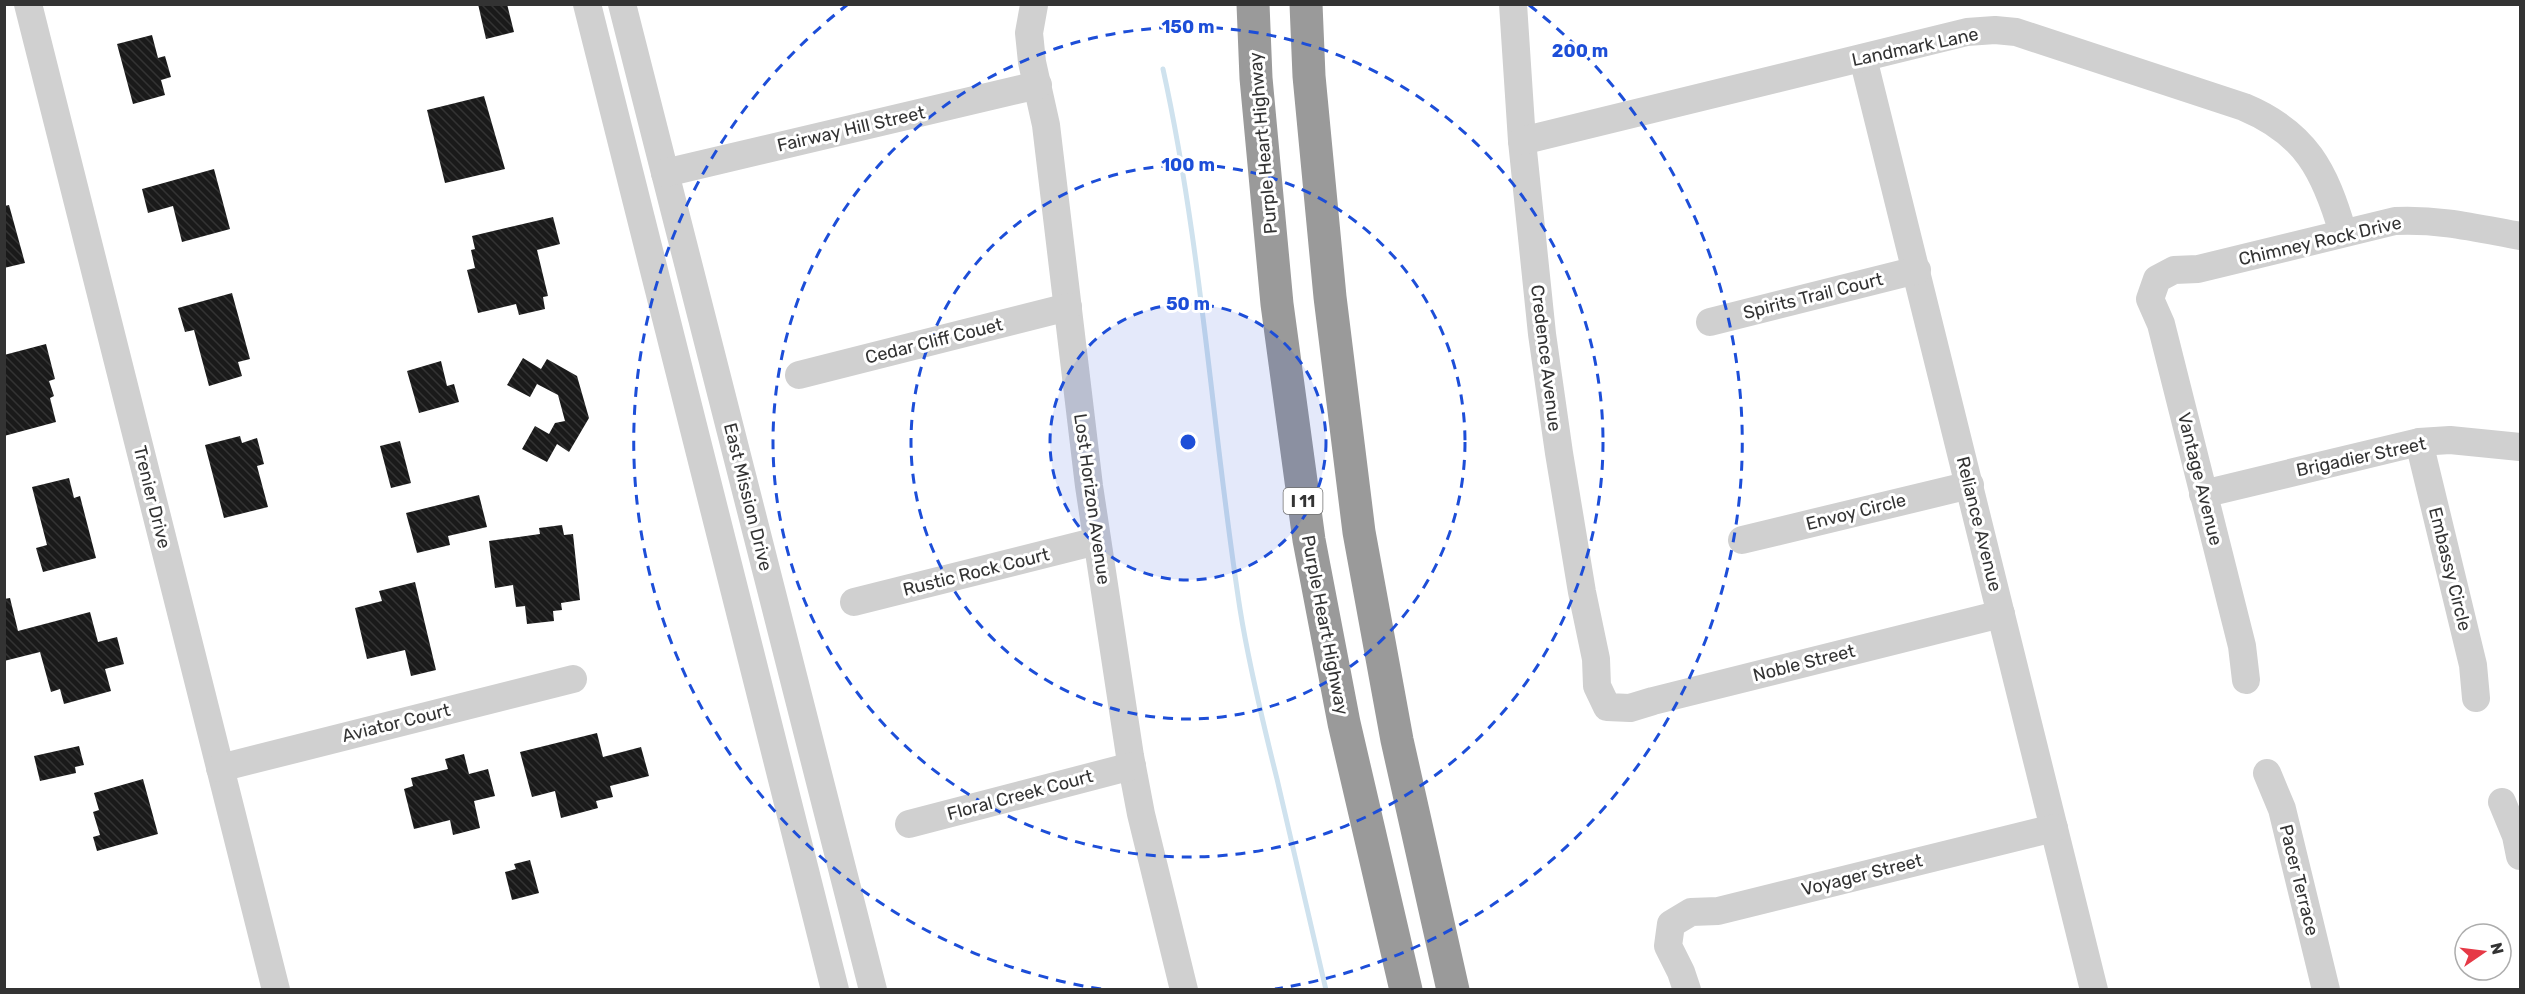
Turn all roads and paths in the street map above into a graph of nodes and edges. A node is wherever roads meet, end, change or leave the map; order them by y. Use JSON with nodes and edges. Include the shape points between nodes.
{"nodes":[{"id":1,"x":28,"y":4,"type":"edge"},
{"id":2,"x":587,"y":4,"type":"edge"},
{"id":3,"x":622,"y":4,"type":"edge"},
{"id":4,"x":1253,"y":4,"type":"edge"},
{"id":5,"x":1306,"y":4,"type":"edge"},
{"id":6,"x":1513,"y":4,"type":"edge"},
{"id":7,"x":1034,"y":5,"type":"edge"},
{"id":8,"x":1863,"y":58,"type":"junction"},
{"id":9,"x":1038,"y":85,"type":"junction"},
{"id":10,"x":1522,"y":141,"type":"junction"},
{"id":11,"x":665,"y":173,"type":"junction"},
{"id":12,"x":2343,"y":233,"type":"junction"},
{"id":13,"x":2520,"y":236,"type":"edge"},
{"id":14,"x":1917,"y":270,"type":"junction"},
{"id":15,"x":2157,"y":279,"type":"joint"},
{"id":16,"x":1068,"y":308,"type":"junction"},
{"id":17,"x":1710,"y":322,"type":"dead end"},
{"id":18,"x":799,"y":375,"type":"dead end"},
{"id":19,"x":2419,"y":442,"type":"junction"},
{"id":20,"x":2520,"y":447,"type":"edge"},
{"id":21,"x":1970,"y":485,"type":"junction"},
{"id":22,"x":2204,"y":494,"type":"junction"},
{"id":23,"x":1742,"y":540,"type":"dead end"},
{"id":24,"x":1097,"y":541,"type":"junction"},
{"id":25,"x":854,"y":602,"type":"dead end"},
{"id":26,"x":2001,"y":614,"type":"junction"},
{"id":27,"x":573,"y":679,"type":"dead end"},
{"id":28,"x":2246,"y":680,"type":"dead end"},
{"id":29,"x":2476,"y":698,"type":"dead end"},
{"id":30,"x":1607,"y":707,"type":"joint"},
{"id":31,"x":1132,"y":766,"type":"junction"},
{"id":32,"x":220,"y":768,"type":"junction"},
{"id":33,"x":2267,"y":773,"type":"dead end"},
{"id":34,"x":2502,"y":802,"type":"dead end"},
{"id":35,"x":909,"y":824,"type":"dead end"},
{"id":36,"x":793,"y":825,"type":"junction"},
{"id":37,"x":2054,"y":828,"type":"junction"},
{"id":38,"x":2520,"y":856,"type":"edge"},
{"id":39,"x":1182,"y":989,"type":"edge"},
{"id":40,"x":2323,"y":989,"type":"edge"},
{"id":41,"x":276,"y":990,"type":"edge"},
{"id":42,"x":835,"y":990,"type":"edge"},
{"id":43,"x":848,"y":990,"type":"edge"},
{"id":44,"x":873,"y":990,"type":"edge"},
{"id":45,"x":1406,"y":990,"type":"edge"},
{"id":46,"x":1453,"y":990,"type":"edge"},
{"id":47,"x":1687,"y":990,"type":"edge"},
{"id":48,"x":2094,"y":990,"type":"edge"}],
"edges":[{"from":1,"to":32,"type":"street","name":"Trenier Drive"},
{"from":2,"to":36,"type":"street","name":"East Mission Drive"},
{"from":3,"to":11,"type":"street","name":"East Mission Drive"},
{"from":4,"to":45,"type":"highway","name":"Purple Heart Highway","number":"I 11","via":[[1277,304],[1309,540],[1344,723]]},
{"from":5,"to":46,"type":"highway","via":[[1330,297],[1359,532],[1397,740]]},
{"from":6,"to":10,"type":"street","name":"Credence Avenue"},
{"from":7,"to":9,"type":"street","name":"Lost Horizon Avenue","via":[[1029,33]]},
{"from":8,"to":10,"type":"street","name":"Landmark Lane"},
{"from":8,"to":12,"type":"street","name":"Landmark Lane","via":[[1967,32],[1995,30],[2016,33],[2244,107],[2284,128],[2310,154],[2323,175]]},
{"from":8,"to":14,"type":"street","name":"Reliance Avenue"},
{"from":9,"to":11,"type":"street","name":"Fairway Hill Street"},
{"from":9,"to":16,"type":"street","name":"Lost Horizon Avenue"},
{"from":10,"to":30,"type":"street","name":"Credence Avenue","via":[[1558,453],[1596,659],[1597,686]]},
{"from":11,"to":44,"type":"street","name":"East Mission Drive"},
{"from":12,"to":13,"type":"street","name":"Chimney Rock Drive","via":[[2395,221],[2428,220]]},
{"from":12,"to":15,"type":"street","name":"Chimney Rock Drive","via":[[2198,269],[2174,270]]},
{"from":14,"to":17,"type":"street","name":"Spirits Trail Court"},
{"from":14,"to":21,"type":"street","name":"Reliance Avenue"},
{"from":15,"to":22,"type":"street","name":"Vantage Avenue","via":[[2150,299],[2161,324]]},
{"from":16,"to":18,"type":"street","name":"Cedar Cliff Couet"},
{"from":16,"to":24,"type":"street","name":"Lost Horizon Avenue"},
{"from":19,"to":20,"type":"street","name":"Brigadier Street","via":[[2450,440]]},
{"from":19,"to":22,"type":"street","name":"Brigadier Street"},
{"from":19,"to":29,"type":"street","name":"Embassy Circle","via":[[2473,665]]},
{"from":21,"to":23,"type":"street","name":"Envoy Circle"},
{"from":21,"to":26,"type":"street","name":"Reliance Avenue"},
{"from":22,"to":28,"type":"street","name":"Vantage Avenue","via":[[2242,646]]},
{"from":24,"to":25,"type":"street","name":"Rustic Rock Court"},
{"from":24,"to":31,"type":"street","name":"Lost Horizon Avenue"},
{"from":26,"to":30,"type":"street","name":"Noble Street","via":[[1630,708]]},
{"from":26,"to":37,"type":"street","name":"Reliance Avenue"},
{"from":27,"to":32,"type":"street","name":"Aviator Court"},
{"from":31,"to":35,"type":"street","name":"Floral Creek Court"},
{"from":31,"to":39,"type":"street","name":"Lost Horizon Avenue"},
{"from":32,"to":41,"type":"street","name":"Trenier Drive"},
{"from":33,"to":40,"type":"street","name":"Pacer Terrace","via":[[2282,809]]},
{"from":34,"to":38,"type":"street"},
{"from":36,"to":42,"type":"street","name":"East Mission Drive"},
{"from":36,"to":43,"type":"street","via":[[816,868]]},
{"from":37,"to":47,"type":"street","name":"Voyager Street","via":[[1718,911],[1691,912],[1671,924],[1668,946]]},
{"from":37,"to":48,"type":"street","name":"Reliance Avenue"}]}
